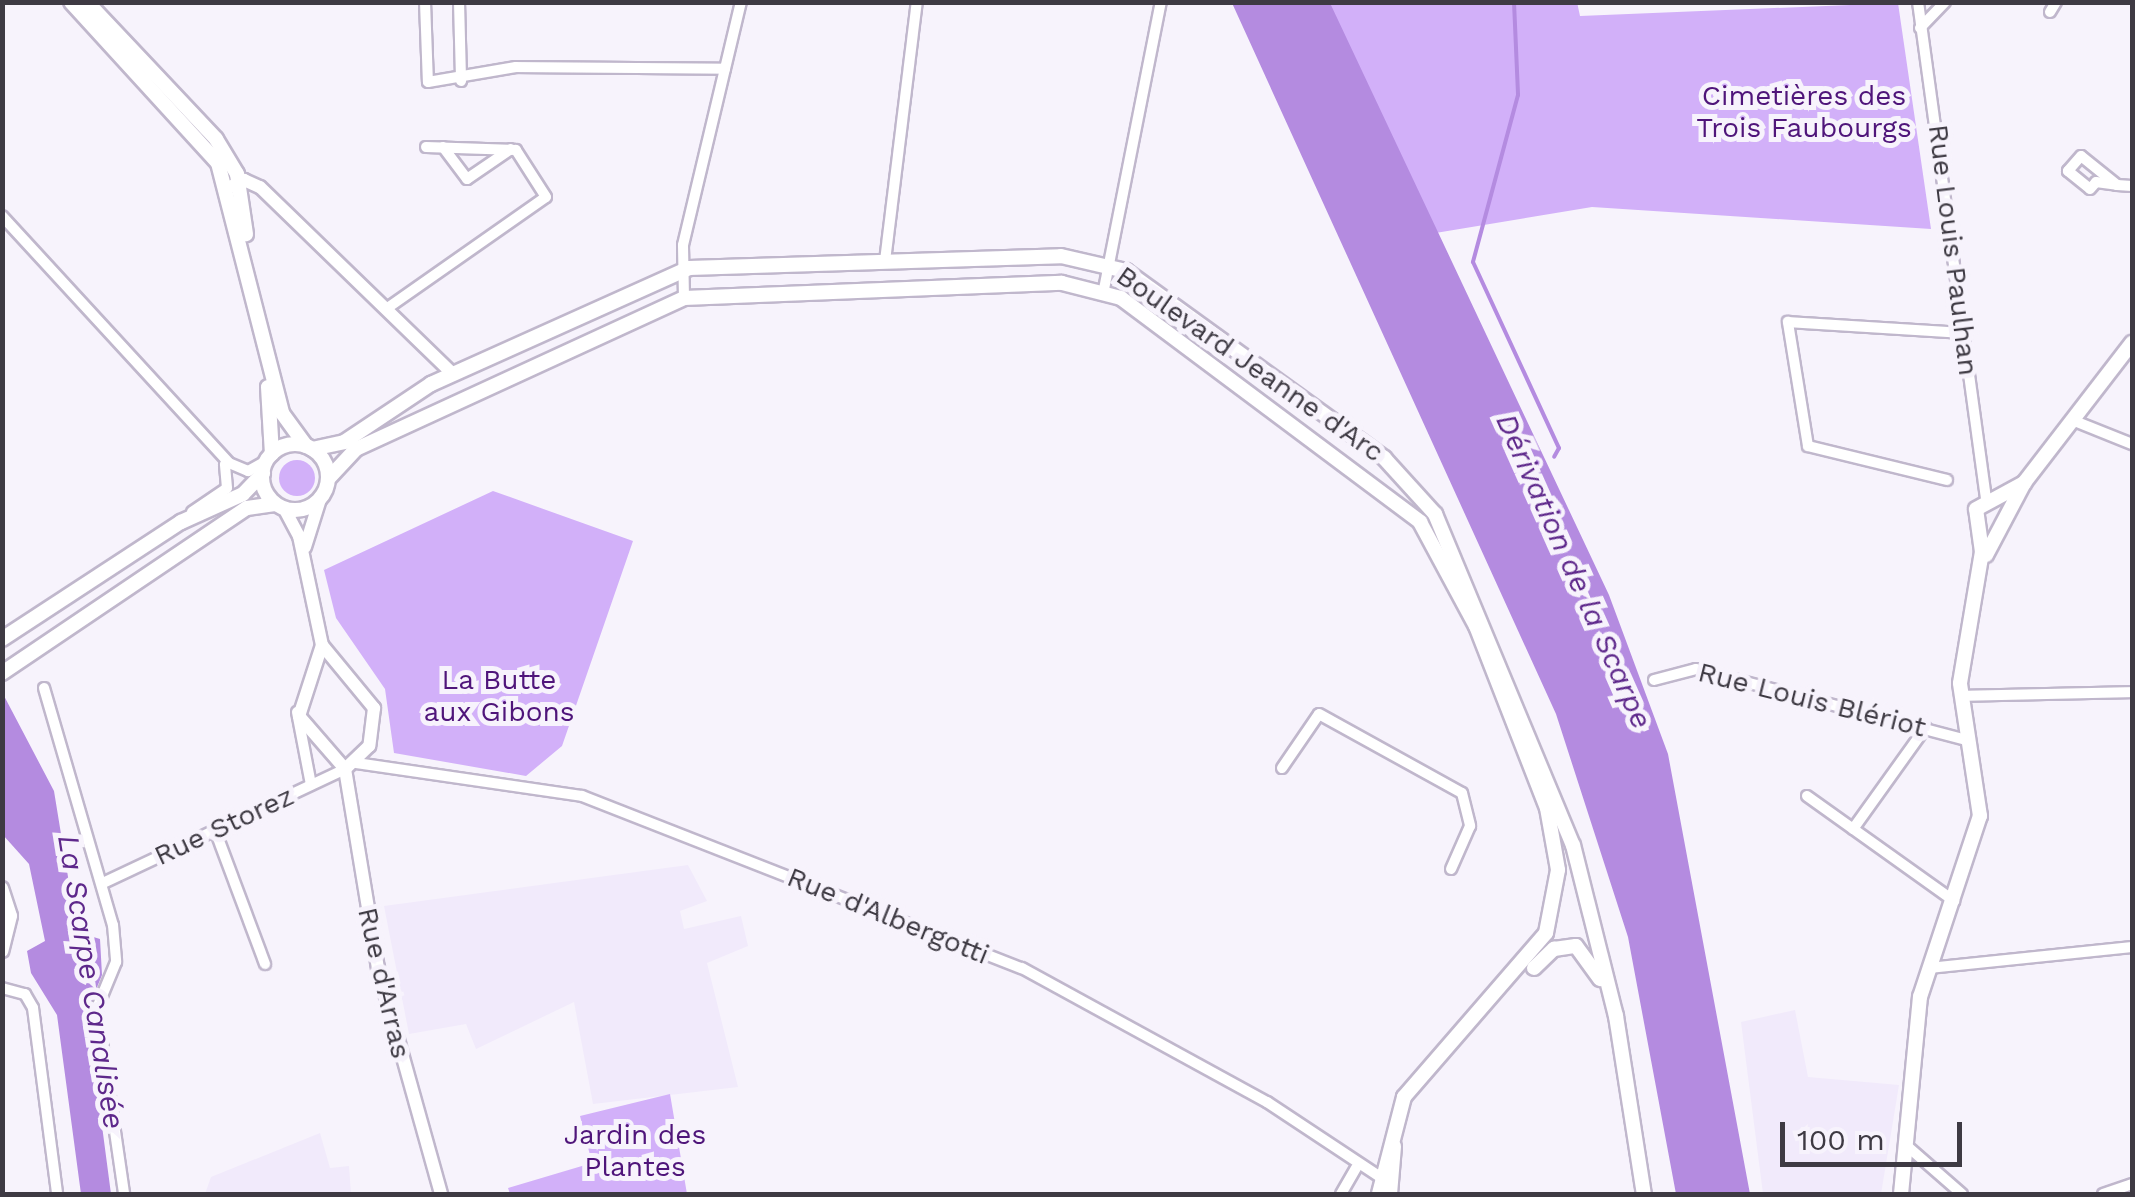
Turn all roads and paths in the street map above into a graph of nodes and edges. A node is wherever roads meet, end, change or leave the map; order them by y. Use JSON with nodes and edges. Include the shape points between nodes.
{"nodes":[{"id":1,"x":71,"y":2,"type":"edge"},
{"id":2,"x":88,"y":2,"type":"edge"},
{"id":3,"x":426,"y":2,"type":"edge"},
{"id":4,"x":459,"y":2,"type":"edge"},
{"id":5,"x":742,"y":2,"type":"edge"},
{"id":6,"x":917,"y":2,"type":"edge"},
{"id":7,"x":1161,"y":2,"type":"edge"},
{"id":8,"x":1918,"y":2,"type":"edge"},
{"id":9,"x":1945,"y":2,"type":"edge"},
{"id":10,"x":1920,"y":28,"type":"junction"},
{"id":11,"x":725,"y":70,"type":"junction"},
{"id":12,"x":460,"y":81,"type":"junction"},
{"id":13,"x":443,"y":147,"type":"junction"},
{"id":14,"x":426,"y":148,"type":"dead end"},
{"id":15,"x":512,"y":148,"type":"junction"},
{"id":16,"x":234,"y":184,"type":"junction"},
{"id":17,"x":2116,"y":185,"type":"dead end"},
{"id":18,"x":2132,"y":186,"type":"edge"},
{"id":19,"x":2,"y":216,"type":"edge"},
{"id":20,"x":885,"y":261,"type":"junction"},
{"id":21,"x":1108,"y":264,"type":"junction"},
{"id":22,"x":680,"y":270,"type":"junction"},
{"id":23,"x":1104,"y":289,"type":"junction"},
{"id":24,"x":684,"y":298,"type":"junction"},
{"id":25,"x":386,"y":309,"type":"junction"},
{"id":26,"x":1962,"y":333,"type":"junction"},
{"id":27,"x":2132,"y":343,"type":"edge"},
{"id":28,"x":270,"y":371,"type":"junction"},
{"id":29,"x":453,"y":374,"type":"junction"},
{"id":30,"x":2072,"y":420,"type":"junction"},
{"id":31,"x":2132,"y":444,"type":"edge"},
{"id":32,"x":309,"y":448,"type":"junction"},
{"id":33,"x":216,"y":451,"type":"junction"},
{"id":34,"x":267,"y":462,"type":"junction"},
{"id":35,"x":328,"y":479,"type":"junction"},
{"id":36,"x":1947,"y":480,"type":"dead end"},
{"id":37,"x":2024,"y":483,"type":"junction"},
{"id":38,"x":321,"y":496,"type":"junction"},
{"id":39,"x":1990,"y":497,"type":"junction"},
{"id":40,"x":279,"y":506,"type":"junction"},
{"id":41,"x":1978,"y":518,"type":"junction"},
{"id":42,"x":2003,"y":519,"type":"junction"},
{"id":43,"x":181,"y":522,"type":"junction"},
{"id":44,"x":305,"y":560,"type":"junction"},
{"id":45,"x":1979,"y":574,"type":"junction"},
{"id":46,"x":4,"y":634,"type":"edge"},
{"id":47,"x":322,"y":644,"type":"junction"},
{"id":48,"x":4,"y":672,"type":"edge"},
{"id":49,"x":1654,"y":680,"type":"dead end"},
{"id":50,"x":44,"y":688,"type":"dead end"},
{"id":51,"x":2132,"y":692,"type":"edge"},
{"id":52,"x":1961,"y":696,"type":"junction"},
{"id":53,"x":298,"y":708,"type":"junction"},
{"id":54,"x":1926,"y":727,"type":"junction"},
{"id":55,"x":1970,"y":742,"type":"junction"},
{"id":56,"x":350,"y":766,"type":"junction"},
{"id":57,"x":1282,"y":768,"type":"dead end"},
{"id":58,"x":311,"y":785,"type":"junction"},
{"id":59,"x":1554,"y":790,"type":"junction"},
{"id":60,"x":1807,"y":796,"type":"dead end"},
{"id":61,"x":1853,"y":829,"type":"junction"},
{"id":62,"x":215,"y":830,"type":"junction"},
{"id":63,"x":1451,"y":869,"type":"dead end"},
{"id":64,"x":103,"y":883,"type":"junction"},
{"id":65,"x":2,"y":888,"type":"edge"},
{"id":66,"x":1954,"y":901,"type":"junction"},
{"id":67,"x":2132,"y":947,"type":"edge"},
{"id":68,"x":3,"y":948,"type":"edge"},
{"id":69,"x":265,"y":964,"type":"dead end"},
{"id":70,"x":1533,"y":968,"type":"junction"},
{"id":71,"x":1929,"y":968,"type":"junction"},
{"id":72,"x":2,"y":988,"type":"edge"},
{"id":73,"x":1907,"y":1146,"type":"junction"},
{"id":74,"x":1356,"y":1168,"type":"junction"},
{"id":75,"x":1379,"y":1176,"type":"junction"},
{"id":76,"x":2132,"y":1184,"type":"edge"},
{"id":77,"x":57,"y":1194,"type":"edge"},
{"id":78,"x":124,"y":1194,"type":"edge"},
{"id":79,"x":441,"y":1194,"type":"edge"},
{"id":80,"x":1341,"y":1194,"type":"edge"},
{"id":81,"x":1379,"y":1194,"type":"edge"},
{"id":82,"x":1390,"y":1194,"type":"edge"},
{"id":83,"x":1636,"y":1194,"type":"edge"},
{"id":84,"x":1644,"y":1194,"type":"edge"},
{"id":85,"x":1898,"y":1194,"type":"edge"},
{"id":86,"x":1962,"y":1194,"type":"edge"},
{"id":87,"x":2107,"y":1194,"type":"edge"}],
"edges":[{"from":1,"to":16,"type":"main road","via":[[200,137]]},
{"from":2,"to":16,"type":"main road","via":[[210,131]]},
{"from":3,"to":12,"type":"street","via":[[428,82]]},
{"from":4,"to":12,"type":"street"},
{"from":5,"to":11,"type":"street"},
{"from":6,"to":20,"type":"street"},
{"from":7,"to":21,"type":"street"},
{"from":8,"to":10,"type":"street","name":"Rue Louis Paulhan"},
{"from":9,"to":10,"type":"street"},
{"from":10,"to":26,"type":"street","name":"Rue Louis Paulhan"},
{"from":11,"to":12,"type":"street","via":[[516,67]]},
{"from":11,"to":22,"type":"street"},
{"from":13,"to":14,"type":"street"},
{"from":13,"to":15,"type":"street"},
{"from":13,"to":15,"type":"street","via":[[467,179]]},
{"from":15,"to":25,"type":"street","via":[[545,188],[544,202]]},
{"from":16,"to":25,"type":"street","via":[[260,188]]},
{"from":16,"to":28,"type":"main road"},
{"from":17,"to":18,"type":"street"},
{"from":19,"to":33,"type":"street"},
{"from":20,"to":21,"type":"main road","name":"Boulevard Jeanne d'Arc"},
{"from":20,"to":22,"type":"main road","name":"Boulevard Jeanne d'Arc"},
{"from":21,"to":23,"type":"street"},
{"from":21,"to":59,"type":"main road","name":"Boulevard Jeanne d'Arc","via":[[1417,489],[1484,616]]},
{"from":22,"to":24,"type":"street"},
{"from":22,"to":29,"type":"main road","name":"Boulevard Jeanne d'Arc"},
{"from":23,"to":24,"type":"main road","name":"Boulevard Jeanne d'Arc","via":[[1062,283]]},
{"from":23,"to":75,"type":"main road","name":"Boulevard Jeanne d'Arc","via":[[1420,522],[1501,684],[1552,827],[1557,892],[1542,944],[1419,1075]]},
{"from":24,"to":35,"type":"main road","name":"Boulevard Jeanne d'Arc","via":[[356,448]]},
{"from":25,"to":29,"type":"street"},
{"from":26,"to":36,"type":"street","via":[[1788,322],[1808,446]]},
{"from":26,"to":39,"type":"street","name":"Rue Louis Paulhan"},
{"from":27,"to":30,"type":"main road"},
{"from":28,"to":32,"type":"main road","via":[[283,417]]},
{"from":28,"to":34,"type":"main road"},
{"from":29,"to":32,"type":"main road","name":"Boulevard Jeanne d'Arc","via":[[344,442]]},
{"from":30,"to":31,"type":"street"},
{"from":30,"to":37,"type":"main road"},
{"from":32,"to":34,"type":"main road","name":"Boulevard Jeanne d'Arc"},
{"from":32,"to":35,"type":"main road"},
{"from":33,"to":34,"type":"street","via":[[243,470]]},
{"from":33,"to":43,"type":"street","via":[[228,486]]},
{"from":34,"to":40,"type":"main road"},
{"from":34,"to":43,"type":"main road","via":[[243,494]]},
{"from":35,"to":38,"type":"main road"},
{"from":37,"to":39,"type":"main road"},
{"from":37,"to":42,"type":"main road"},
{"from":38,"to":40,"type":"main road"},
{"from":38,"to":44,"type":"street"},
{"from":39,"to":41,"type":"main road"},
{"from":39,"to":42,"type":"main road"},
{"from":40,"to":44,"type":"street"},
{"from":40,"to":48,"type":"main road","via":[[247,508]]},
{"from":41,"to":42,"type":"main road"},
{"from":41,"to":45,"type":"main road"},
{"from":42,"to":45,"type":"main road"},
{"from":43,"to":46,"type":"main road"},
{"from":44,"to":47,"type":"street"},
{"from":45,"to":52,"type":"main road","via":[[1962,643]]},
{"from":47,"to":53,"type":"street"},
{"from":47,"to":56,"type":"street","via":[[374,708],[370,746]]},
{"from":49,"to":54,"type":"street","name":"Rue Louis Blériot","via":[[1696,669]]},
{"from":50,"to":64,"type":"street"},
{"from":51,"to":52,"type":"street"},
{"from":52,"to":55,"type":"main road"},
{"from":53,"to":56,"type":"street","via":[[306,731]]},
{"from":53,"to":58,"type":"street"},
{"from":54,"to":55,"type":"street","name":"Rue Louis Blériot"},
{"from":54,"to":61,"type":"street"},
{"from":55,"to":66,"type":"main road","via":[[1980,816]]},
{"from":56,"to":58,"type":"street","name":"Rue Storez"},
{"from":56,"to":74,"type":"street","name":"Rue d'Albergotti","via":[[590,799],[1022,968],[1276,1107]]},
{"from":56,"to":79,"type":"street","name":"Rue d'Arras","via":[[378,968]]},
{"from":57,"to":63,"type":"street","via":[[1319,714],[1462,793],[1470,820]]},
{"from":58,"to":62,"type":"street","name":"Rue Storez"},
{"from":59,"to":70,"type":"main road","via":[[1565,894]]},
{"from":59,"to":84,"type":"main road","name":"Boulevard Jeanne d'Arc","via":[[1612,993]]},
{"from":60,"to":61,"type":"street"},
{"from":61,"to":66,"type":"street"},
{"from":62,"to":64,"type":"street","name":"Rue Storez"},
{"from":62,"to":69,"type":"street"},
{"from":64,"to":78,"type":"street","via":[[116,962],[99,1001]]},
{"from":65,"to":68,"type":"street","via":[[11,916]]},
{"from":66,"to":71,"type":"main road"},
{"from":67,"to":71,"type":"street"},
{"from":70,"to":82,"type":"main road","via":[[1416,1092],[1393,1149]]},
{"from":70,"to":83,"type":"main road","via":[[1564,945],[1594,961]]},
{"from":71,"to":73,"type":"main road"},
{"from":72,"to":77,"type":"street","via":[[25,994],[34,1008]]},
{"from":73,"to":85,"type":"main road"},
{"from":73,"to":86,"type":"street"},
{"from":74,"to":75,"type":"street","name":"Rue d'Albergotti"},
{"from":74,"to":80,"type":"street"},
{"from":75,"to":81,"type":"main road"},
{"from":76,"to":87,"type":"street"}]}
